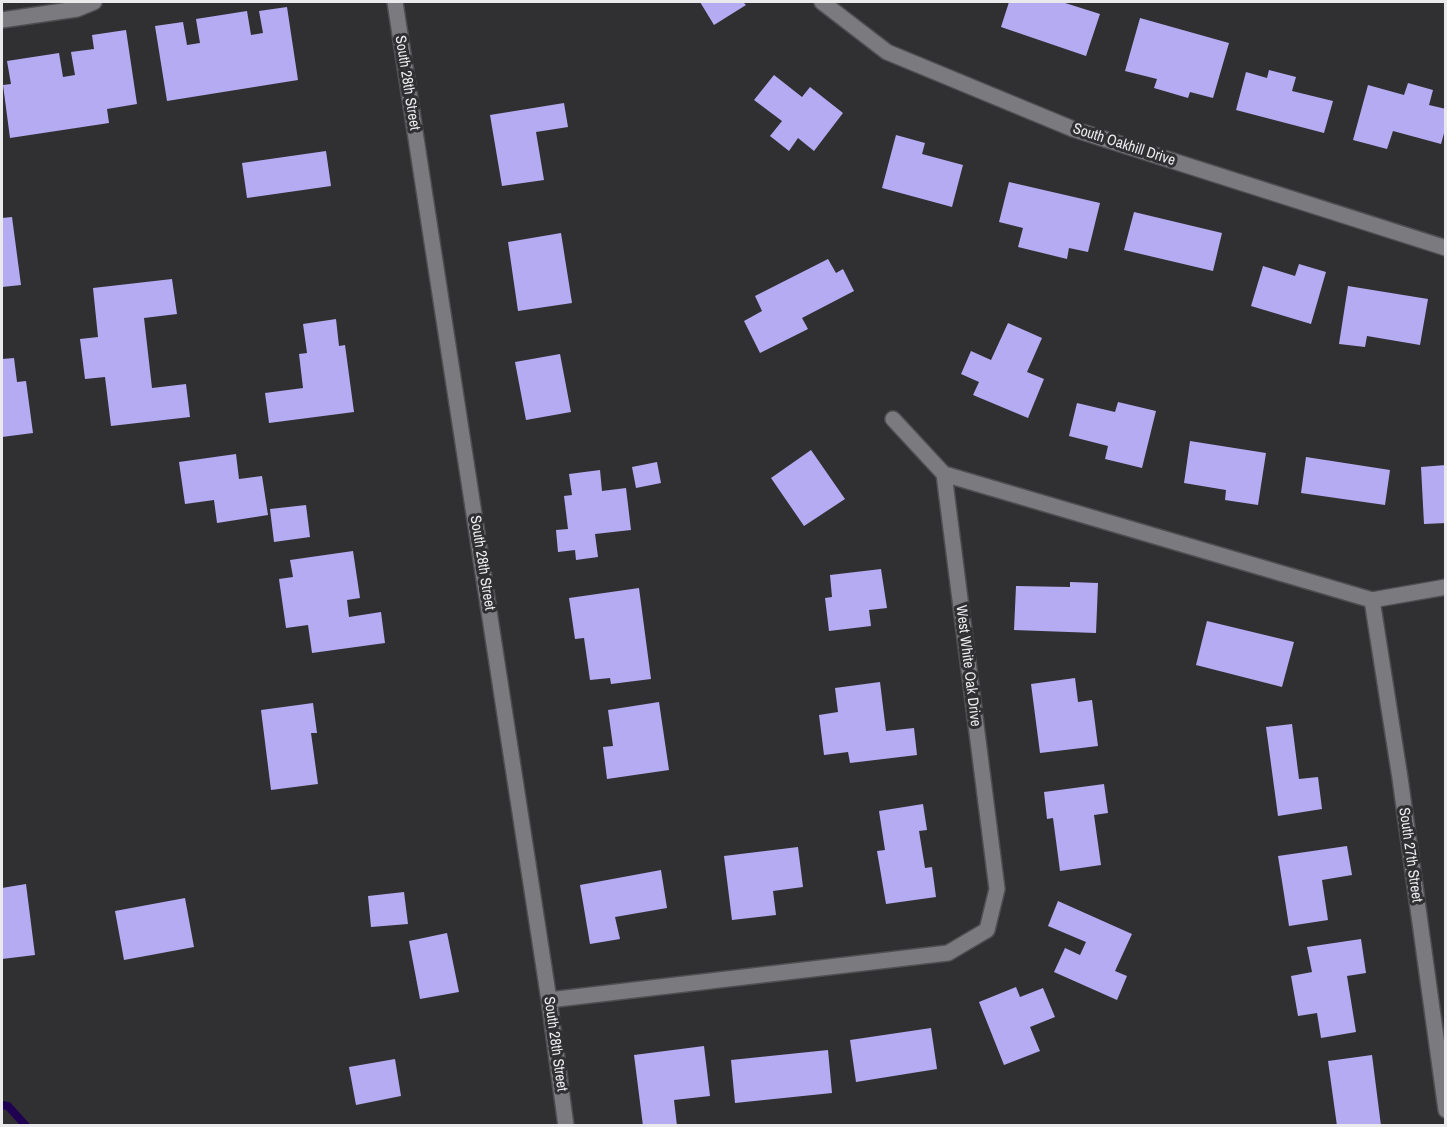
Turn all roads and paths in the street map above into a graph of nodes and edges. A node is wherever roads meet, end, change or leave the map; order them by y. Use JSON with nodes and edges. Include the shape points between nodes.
{"nodes":[{"id":1,"x":94,"y":2,"type":"edge"},
{"id":2,"x":394,"y":2,"type":"edge"},
{"id":3,"x":822,"y":2,"type":"edge"},
{"id":4,"x":2,"y":20,"type":"edge"},
{"id":5,"x":1446,"y":248,"type":"edge"},
{"id":6,"x":893,"y":419,"type":"dead end"},
{"id":7,"x":944,"y":474,"type":"junction"},
{"id":8,"x":1446,"y":587,"type":"edge"},
{"id":9,"x":1372,"y":600,"type":"junction"},
{"id":10,"x":549,"y":1000,"type":"junction"},
{"id":11,"x":1446,"y":1110,"type":"edge"},
{"id":12,"x":566,"y":1125,"type":"edge"}],
"edges":[{"from":1,"to":4,"type":"street","via":[[77,9]]},
{"from":2,"to":10,"type":"street","name":"South 28th Street"},
{"from":3,"to":5,"type":"street","name":"South Oakhill Drive","via":[[887,52],[1073,129]]},
{"from":6,"to":7,"type":"street"},
{"from":7,"to":9,"type":"street"},
{"from":7,"to":10,"type":"street","name":"West White Oak Drive","via":[[997,889],[987,930],[948,953]]},
{"from":8,"to":9,"type":"street"},
{"from":9,"to":11,"type":"street","name":"South 27th Street"},
{"from":10,"to":12,"type":"street","name":"South 28th Street"}]}
